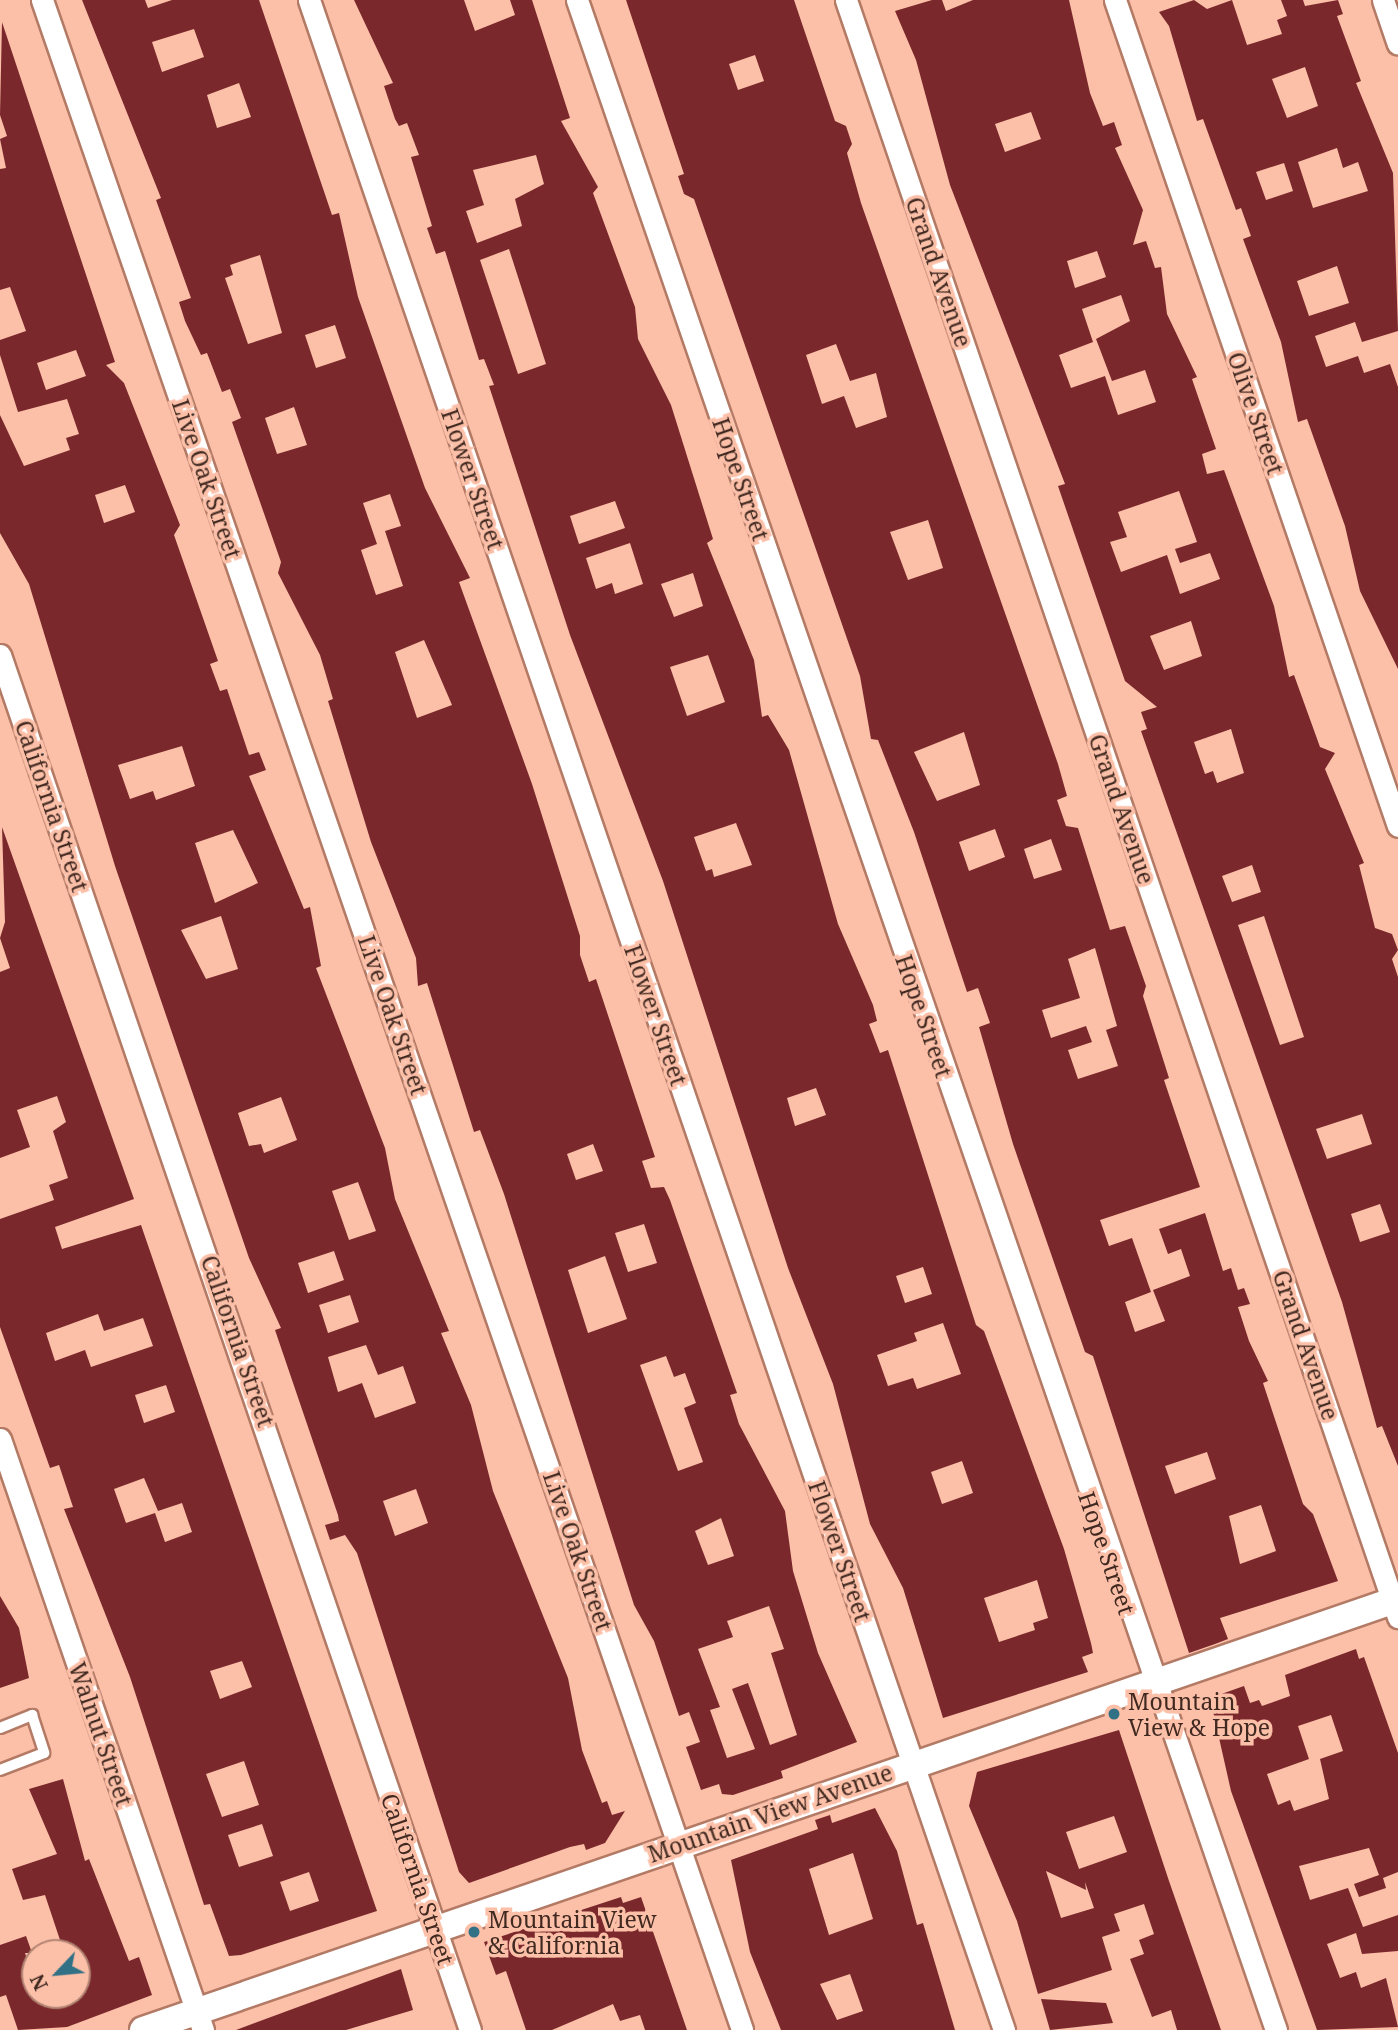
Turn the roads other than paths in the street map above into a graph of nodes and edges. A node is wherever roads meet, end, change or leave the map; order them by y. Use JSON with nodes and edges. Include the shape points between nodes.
{"nodes":[{"id":1,"x":42,"y":0,"type":"edge"},
{"id":2,"x":309,"y":0,"type":"edge"},
{"id":3,"x":578,"y":0,"type":"edge"},
{"id":4,"x":846,"y":0,"type":"edge"},
{"id":5,"x":1115,"y":0,"type":"edge"},
{"id":6,"x":1383,"y":0,"type":"edge"},
{"id":7,"x":1398,"y":44,"type":"edge"},
{"id":8,"x":0,"y":655,"type":"edge"},
{"id":9,"x":1398,"y":826,"type":"edge"},
{"id":10,"x":0,"y":1439,"type":"edge"},
{"id":11,"x":1396,"y":1606,"type":"edge"},
{"id":12,"x":1152,"y":1685,"type":"junction"},
{"id":13,"x":0,"y":1728,"type":"edge"},
{"id":14,"x":913,"y":1766,"type":"junction"},
{"id":15,"x":0,"y":1770,"type":"edge"},
{"id":16,"x":673,"y":1845,"type":"junction"},
{"id":17,"x":435,"y":1928,"type":"junction"},
{"id":18,"x":200,"y":2021,"type":"edge"},
{"id":19,"x":143,"y":2030,"type":"edge"},
{"id":20,"x":470,"y":2030,"type":"edge"},
{"id":21,"x":742,"y":2030,"type":"edge"},
{"id":22,"x":1004,"y":2030,"type":"edge"},
{"id":23,"x":1276,"y":2030,"type":"edge"}],
"edges":[{"from":1,"to":16,"type":"street","name":"Live Oak Street","via":[[606,1631]]},
{"from":2,"to":14,"type":"street","name":"Flower Street"},
{"from":3,"to":12,"type":"street","name":"Hope Street"},
{"from":4,"to":11,"type":"street","name":"Grand Avenue"},
{"from":5,"to":9,"type":"street","name":"Olive Street"},
{"from":6,"to":7,"type":"street"},
{"from":8,"to":17,"type":"street","name":"California Street"},
{"from":10,"to":18,"type":"street","name":"Walnut Street"},
{"from":11,"to":12,"type":"street","name":"Mountain View Avenue"},
{"from":12,"to":14,"type":"street","name":"Mountain View Avenue"},
{"from":12,"to":23,"type":"street","name":"Hope Street"},
{"from":13,"to":15,"type":"lane","via":[[32,1715],[44,1754]]},
{"from":14,"to":16,"type":"street","name":"Mountain View Avenue"},
{"from":14,"to":22,"type":"street","name":"Flower Street"},
{"from":16,"to":17,"type":"street","name":"Mountain View Avenue"},
{"from":16,"to":21,"type":"street","name":"Live Oak Street"},
{"from":17,"to":18,"type":"street","name":"Mountain View Avenue"},
{"from":17,"to":20,"type":"street","name":"California Street"},
{"from":18,"to":19,"type":"street","name":"Mountain View Avenue"}]}
